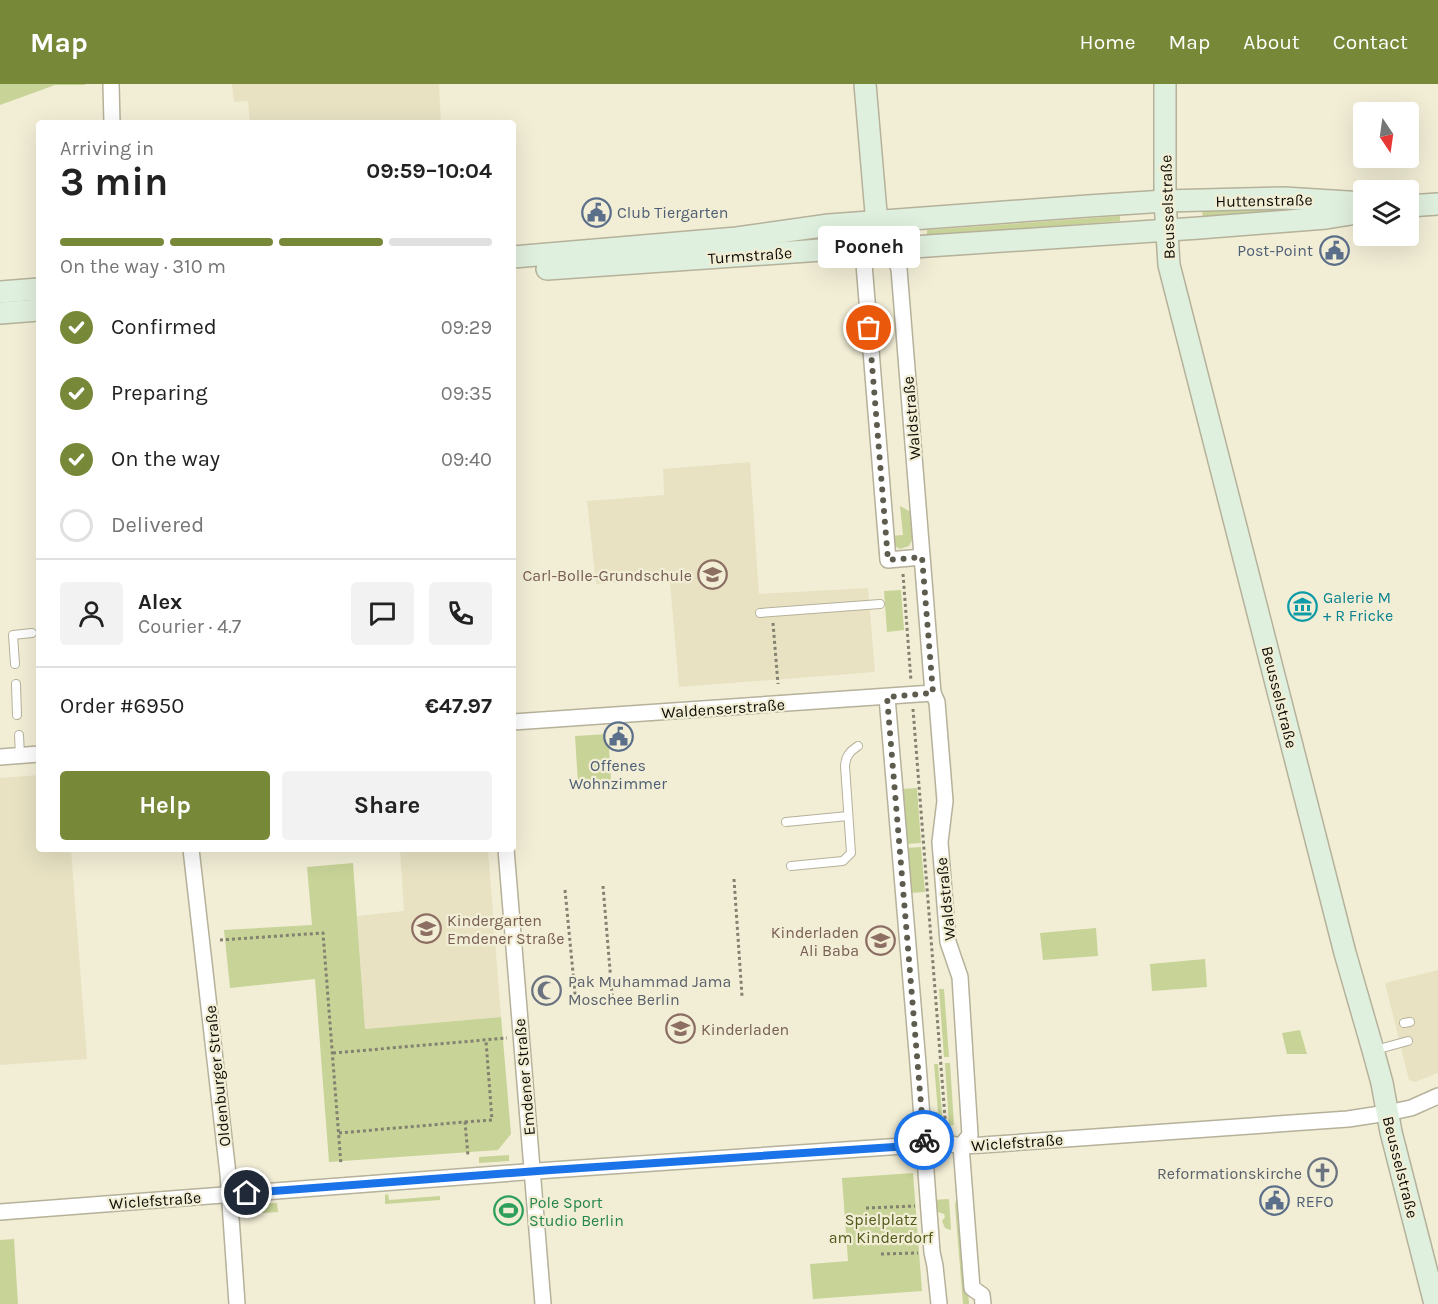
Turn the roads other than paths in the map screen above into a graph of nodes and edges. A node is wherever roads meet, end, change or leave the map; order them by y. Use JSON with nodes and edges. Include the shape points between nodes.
{"nodes":[{"id":1,"x":111,"y":84,"type":"edge"},
{"id":2,"x":865,"y":84,"type":"edge"},
{"id":3,"x":1165,"y":84,"type":"edge"},
{"id":4,"x":112,"y":120,"type":"edge"},
{"id":5,"x":1165,"y":201,"type":"junction"},
{"id":6,"x":1353,"y":202,"type":"edge"},
{"id":7,"x":1438,"y":204,"type":"edge"},
{"id":8,"x":1419,"y":205,"type":"edge"},
{"id":9,"x":1353,"y":214,"type":"edge"},
{"id":10,"x":876,"y":221,"type":"junction"},
{"id":11,"x":1167,"y":231,"type":"junction"},
{"id":12,"x":754,"y":246,"type":"junction"},
{"id":13,"x":879,"y":246,"type":"junction"},
{"id":14,"x":516,"y":257,"type":"edge"},
{"id":15,"x":516,"y":271,"type":"edge"},
{"id":16,"x":36,"y":289,"type":"edge"},
{"id":17,"x":0,"y":292,"type":"edge"},
{"id":18,"x":36,"y":310,"type":"edge"},
{"id":19,"x":0,"y":313,"type":"edge"},
{"id":20,"x":922,"y":557,"type":"junction"},
{"id":21,"x":880,"y":604,"type":"dead end"},
{"id":22,"x":760,"y":612,"type":"dead end"},
{"id":23,"x":32,"y":633,"type":"dead end"},
{"id":24,"x":15,"y":664,"type":"dead end"},
{"id":25,"x":16,"y":684,"type":"dead end"},
{"id":26,"x":933,"y":693,"type":"junction"},
{"id":27,"x":887,"y":697,"type":"junction"},
{"id":28,"x":17,"y":715,"type":"dead end"},
{"id":29,"x":516,"y":722,"type":"edge"},
{"id":30,"x":19,"y":735,"type":"dead end"},
{"id":31,"x":858,"y":746,"type":"dead end"},
{"id":32,"x":36,"y":754,"type":"edge"},
{"id":33,"x":20,"y":755,"type":"junction"},
{"id":34,"x":0,"y":757,"type":"edge"},
{"id":35,"x":848,"y":816,"type":"junction"},
{"id":36,"x":786,"y":822,"type":"dead end"},
{"id":37,"x":191,"y":852,"type":"edge"},
{"id":38,"x":506,"y":852,"type":"edge"},
{"id":39,"x":791,"y":866,"type":"dead end"},
{"id":40,"x":1408,"y":1041,"type":"dead end"},
{"id":41,"x":1373,"y":1050,"type":"junction"},
{"id":42,"x":1438,"y":1096,"type":"edge"},
{"id":43,"x":1388,"y":1113,"type":"junction"},
{"id":44,"x":924,"y":1145,"type":"junction"},
{"id":45,"x":961,"y":1146,"type":"junction"},
{"id":46,"x":532,"y":1171,"type":"junction"},
{"id":47,"x":230,"y":1195,"type":"junction"},
{"id":48,"x":0,"y":1212,"type":"edge"},
{"id":49,"x":237,"y":1304,"type":"edge"},
{"id":50,"x":543,"y":1304,"type":"edge"},
{"id":51,"x":939,"y":1304,"type":"edge"},
{"id":52,"x":983,"y":1304,"type":"edge"},
{"id":53,"x":1435,"y":1304,"type":"edge"}],
"edges":[{"from":1,"to":4,"type":"street"},
{"from":2,"to":10,"type":"main road"},
{"from":3,"to":5,"type":"main road","name":"Beusselstraße"},
{"from":5,"to":6,"type":"main road","name":"Huttenstraße","via":[[1284,198]]},
{"from":5,"to":10,"type":"main road","name":"Turmstraße"},
{"from":5,"to":11,"type":"main road","name":"Beusselstraße"},
{"from":7,"to":8,"type":"main road"},
{"from":9,"to":11,"type":"main road","name":"Huttenstraße"},
{"from":10,"to":12,"type":"main road","name":"Turmstraße","via":[[829,225]]},
{"from":10,"to":13,"type":"main road"},
{"from":11,"to":13,"type":"main road","name":"Turmstraße"},
{"from":11,"to":41,"type":"main road","name":"Beusselstraße","via":[[1169,265]]},
{"from":12,"to":13,"type":"main road","name":"Turmstraße"},
{"from":12,"to":14,"type":"main road","name":"Turmstraße"},
{"from":12,"to":15,"type":"main road","name":"Turmstraße"},
{"from":13,"to":20,"type":"street","name":"Waldstraße","via":[[899,269]]},
{"from":13,"to":20,"type":"street","via":[[864,264],[888,560]]},
{"from":16,"to":17,"type":"main road"},
{"from":18,"to":19,"type":"main road"},
{"from":20,"to":26,"type":"street","name":"Waldstraße"},
{"from":21,"to":22,"type":"lane"},
{"from":23,"to":24,"type":"lane","via":[[13,635]]},
{"from":25,"to":28,"type":"lane"},
{"from":26,"to":27,"type":"street","name":"Waldenserstraße"},
{"from":26,"to":45,"type":"street","name":"Waldstraße","via":[[945,801],[940,842],[948,942],[960,976],[967,1073],[970,1135]]},
{"from":27,"to":29,"type":"street","name":"Waldenserstraße"},
{"from":27,"to":44,"type":"street"},
{"from":30,"to":33,"type":"lane"},
{"from":31,"to":35,"type":"lane","via":[[846,757]]},
{"from":32,"to":33,"type":"street"},
{"from":33,"to":34,"type":"street"},
{"from":35,"to":36,"type":"lane"},
{"from":35,"to":39,"type":"lane","via":[[851,853],[843,861]]},
{"from":37,"to":47,"type":"street","name":"Oldenburger Straße"},
{"from":38,"to":46,"type":"street","name":"Emdener Straße"},
{"from":40,"to":41,"type":"lane"},
{"from":41,"to":43,"type":"main road","name":"Beusselstraße"},
{"from":42,"to":43,"type":"street","name":"Wiclefstraße"},
{"from":43,"to":45,"type":"street","name":"Wiclefstraße"},
{"from":43,"to":53,"type":"main road","name":"Beusselstraße"},
{"from":44,"to":45,"type":"street","name":"Wiclefstraße"},
{"from":44,"to":46,"type":"street","name":"Wiclefstraße"},
{"from":44,"to":51,"type":"street"},
{"from":45,"to":52,"type":"street","name":"Waldstraße","via":[[972,1288],[982,1295]]},
{"from":46,"to":47,"type":"street","name":"Wiclefstraße"},
{"from":46,"to":50,"type":"street","name":"Emdener Straße"},
{"from":47,"to":48,"type":"street","name":"Wiclefstraße"},
{"from":47,"to":49,"type":"street","name":"Oldenburger Straße"}]}
